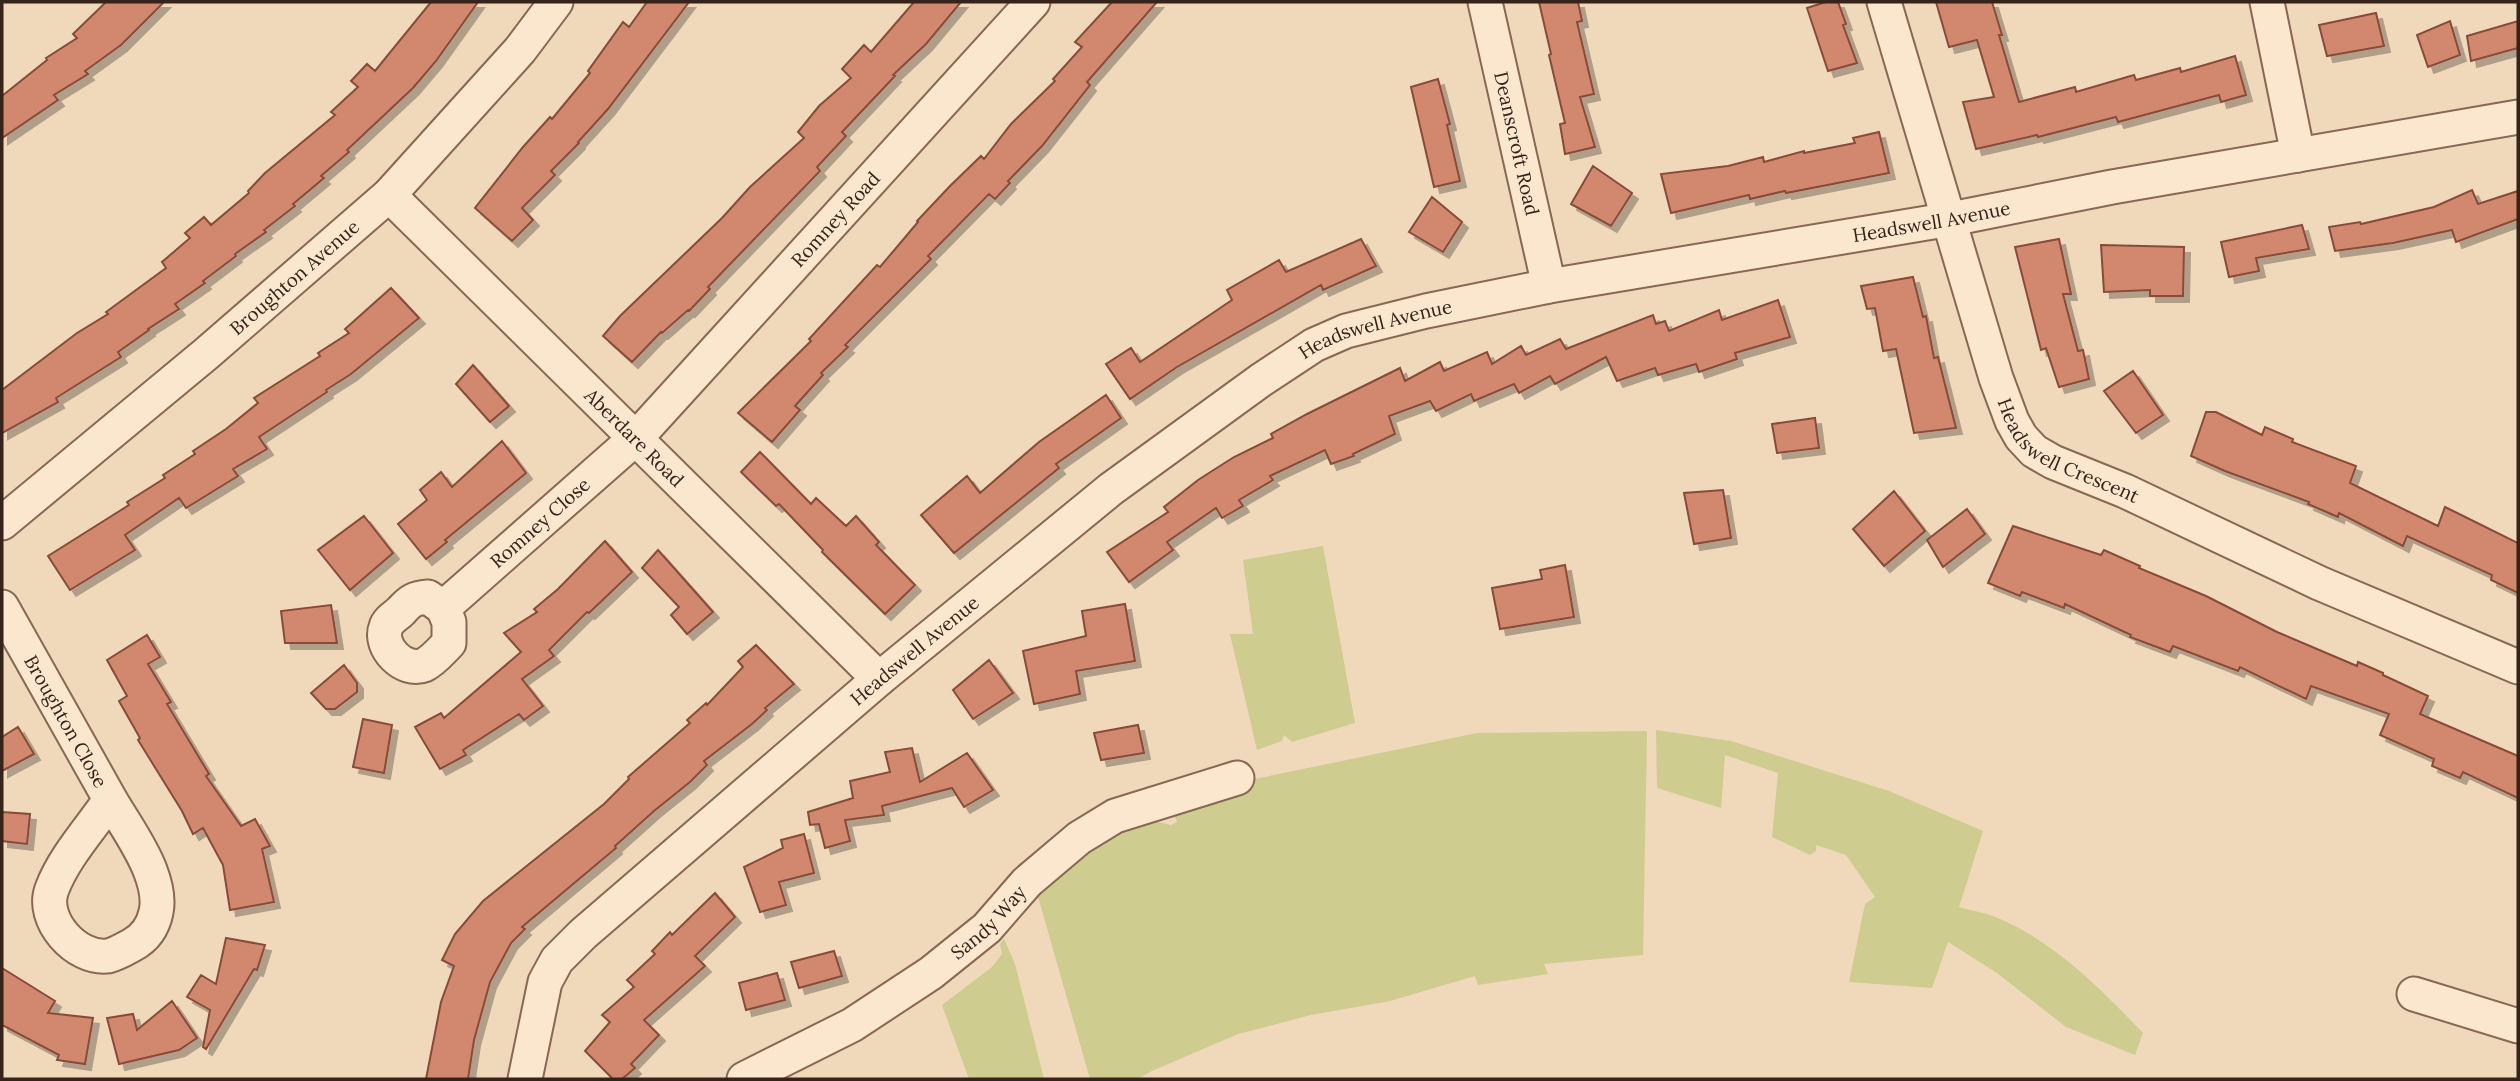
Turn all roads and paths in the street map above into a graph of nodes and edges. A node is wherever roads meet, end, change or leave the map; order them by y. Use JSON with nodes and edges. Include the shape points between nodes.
{"nodes":[{"id":1,"x":556,"y":2,"type":"edge"},
{"id":2,"x":1032,"y":2,"type":"edge"},
{"id":3,"x":1485,"y":2,"type":"edge"},
{"id":4,"x":1884,"y":2,"type":"edge"},
{"id":5,"x":2267,"y":2,"type":"edge"},
{"id":6,"x":2518,"y":117,"type":"edge"},
{"id":7,"x":2298,"y":155,"type":"junction"},
{"id":8,"x":389,"y":195,"type":"junction"},
{"id":9,"x":1951,"y":219,"type":"junction"},
{"id":10,"x":1549,"y":286,"type":"junction"},
{"id":11,"x":637,"y":437,"type":"junction"},
{"id":12,"x":2,"y":523,"type":"edge"},
{"id":13,"x":2,"y":607,"type":"edge"},
{"id":14,"x":443,"y":608,"type":"dead end"},
{"id":15,"x":2518,"y":667,"type":"edge"},
{"id":16,"x":879,"y":679,"type":"junction"},
{"id":17,"x":1237,"y":778,"type":"dead end"},
{"id":18,"x":110,"y":800,"type":"dead end"},
{"id":19,"x":2414,"y":994,"type":"dead end"},
{"id":20,"x":2518,"y":1026,"type":"edge"},
{"id":21,"x":525,"y":1079,"type":"edge"},
{"id":22,"x":744,"y":1079,"type":"edge"}],
"edges":[{"from":1,"to":8,"type":"street","name":"Broughton Avenue","via":[[520,50]]},
{"from":2,"to":11,"type":"street","name":"Romney Road"},
{"from":3,"to":10,"type":"street","name":"Deanscroft Road"},
{"from":4,"to":9,"type":"street","name":"Headswell Crescent"},
{"from":5,"to":7,"type":"street"},
{"from":6,"to":7,"type":"street","name":"Headswell Avenue"},
{"from":7,"to":9,"type":"street","name":"Headswell Avenue"},
{"from":8,"to":11,"type":"street","name":"Aberdare Road"},
{"from":8,"to":12,"type":"street","name":"Broughton Avenue"},
{"from":9,"to":10,"type":"street","name":"Headswell Avenue"},
{"from":9,"to":15,"type":"street","name":"Headswell Crescent","via":[[2008,412],[2034,451],[2319,583]]},
{"from":10,"to":16,"type":"street","name":"Headswell Avenue","via":[[1384,320],[1314,345],[1111,489]]},
{"from":11,"to":14,"type":"street","name":"Romney Close"},
{"from":11,"to":16,"type":"street","name":"Aberdare Road"},
{"from":13,"to":18,"type":"street","name":"Broughton Close"},
{"from":16,"to":21,"type":"street","name":"Headswell Avenue","via":[[557,960],[545,982]]},
{"from":17,"to":22,"type":"street","name":"Sandy Way","via":[[1115,816],[1079,838],[1027,882],[987,928],[931,973],[852,1025]]},
{"from":19,"to":20,"type":"street"}]}
